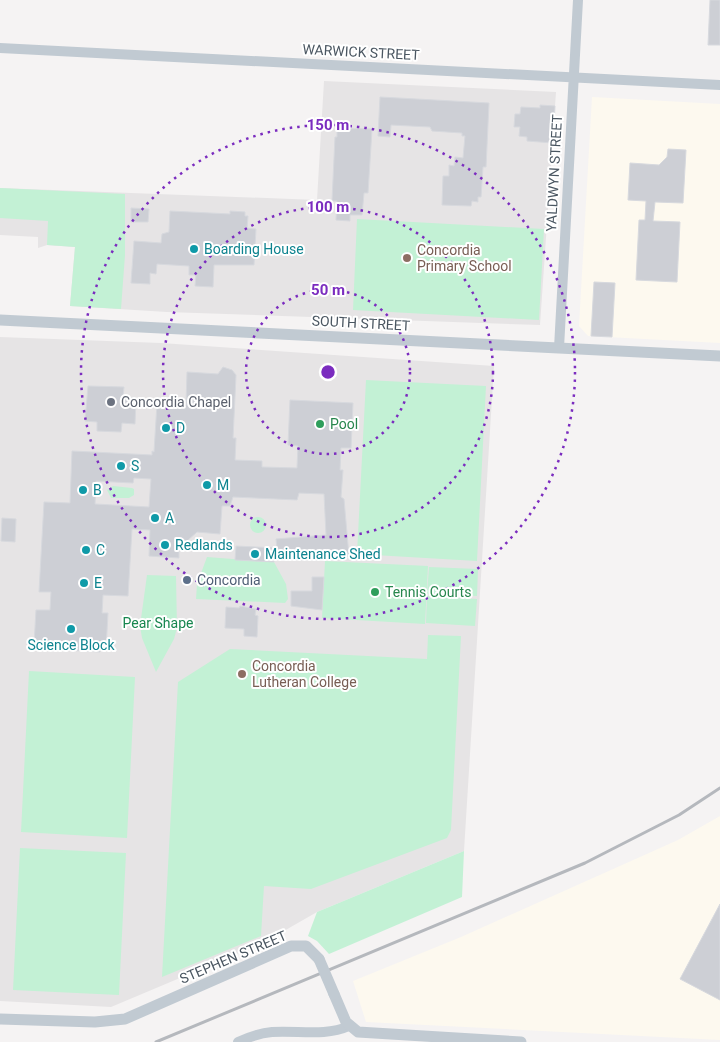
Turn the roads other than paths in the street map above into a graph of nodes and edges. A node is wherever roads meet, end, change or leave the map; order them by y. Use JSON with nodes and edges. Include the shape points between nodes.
{"nodes":[{"id":1,"x":578,"y":0,"type":"edge"},
{"id":2,"x":0,"y":48,"type":"edge"},
{"id":3,"x":573,"y":77,"type":"junction"},
{"id":4,"x":720,"y":85,"type":"edge"},
{"id":5,"x":0,"y":320,"type":"edge"},
{"id":6,"x":559,"y":348,"type":"junction"},
{"id":7,"x":720,"y":356,"type":"edge"},
{"id":8,"x":0,"y":1019,"type":"edge"},
{"id":9,"x":349,"y":1026,"type":"junction"},
{"id":10,"x":238,"y":1042,"type":"edge"},
{"id":11,"x":521,"y":1042,"type":"edge"}],
"edges":[{"from":1,"to":3,"type":"street","name":"YALDWYN STREET"},
{"from":2,"to":3,"type":"street","name":"WARWICK STREET"},
{"from":3,"to":4,"type":"street","name":"WARWICK STREET"},
{"from":3,"to":6,"type":"street","name":"YALDWYN STREET"},
{"from":5,"to":6,"type":"street","name":"SOUTH STREET"},
{"from":6,"to":7,"type":"street","name":"SOUTH STREET"},
{"from":8,"to":9,"type":"street","name":"STEPHEN STREET","bridge":true,"via":[[95,1022],[125,1019],[291,946],[306,946],[318,959]]},
{"from":9,"to":10,"type":"street","via":[[328,1032],[258,1034]]},
{"from":9,"to":11,"type":"street","via":[[370,1034]]}]}
